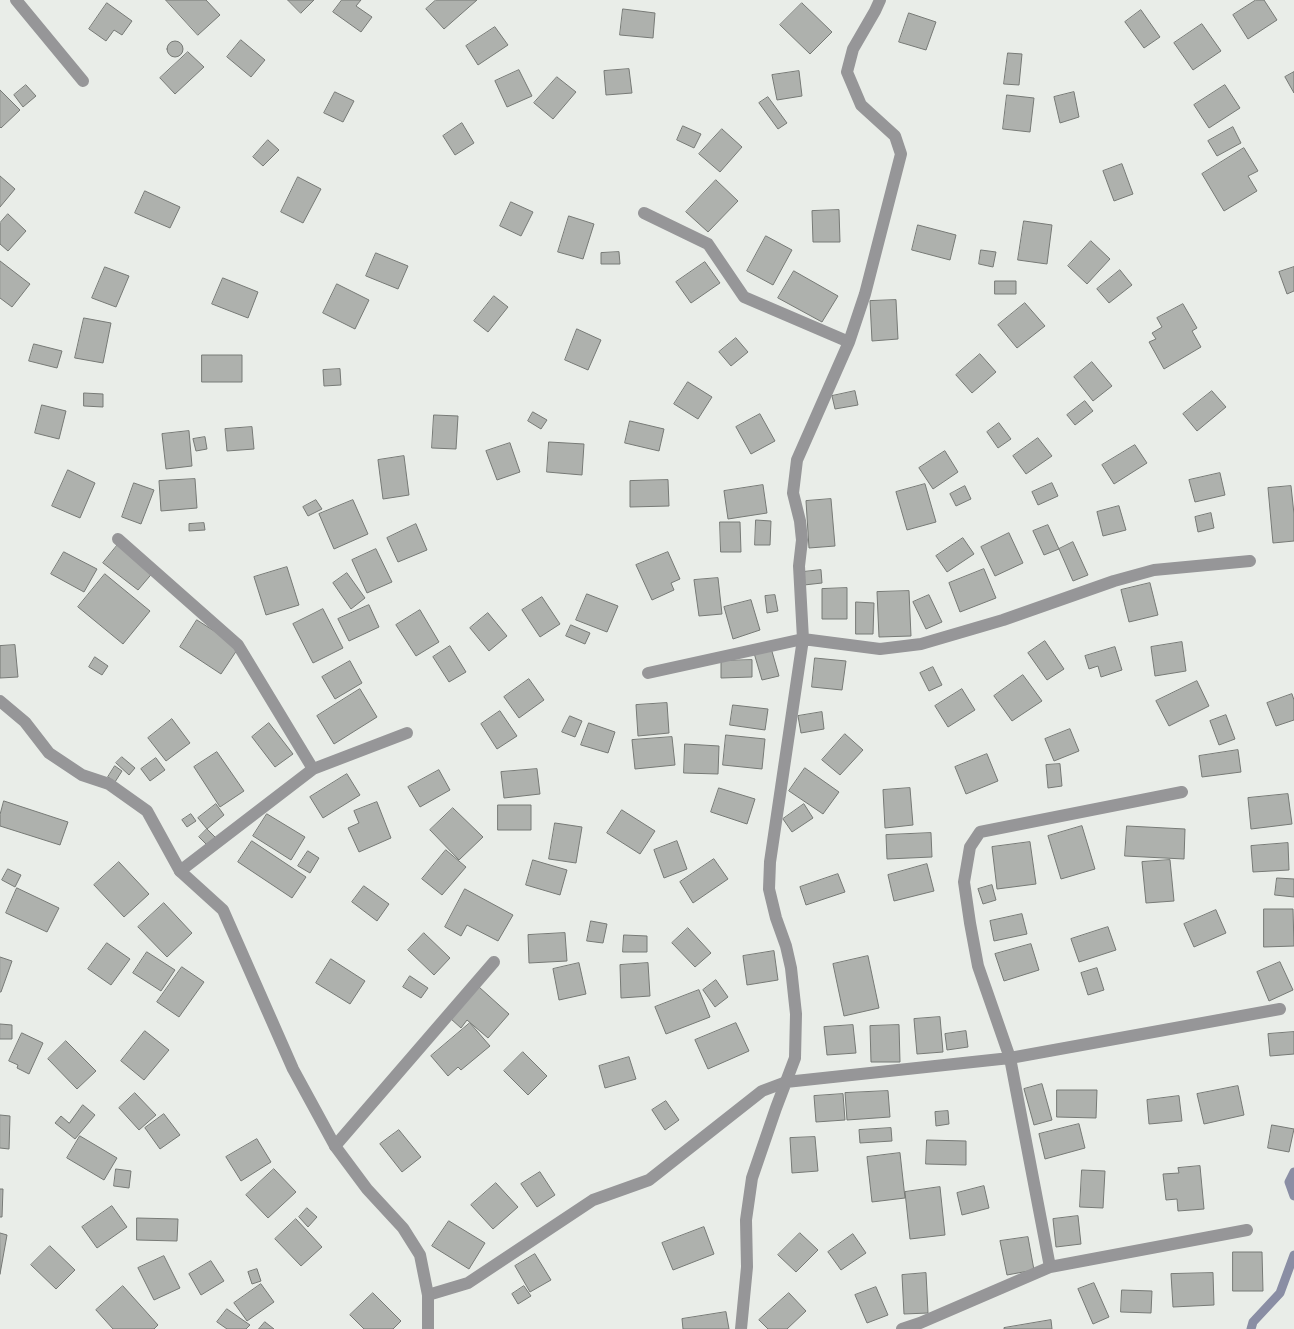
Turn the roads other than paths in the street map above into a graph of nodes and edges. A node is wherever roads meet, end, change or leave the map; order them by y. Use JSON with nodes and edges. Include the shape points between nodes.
{"nodes":[{"id":1,"x":16,"y":0,"type":"edge"},
{"id":2,"x":880,"y":0,"type":"edge"},
{"id":3,"x":83,"y":81,"type":"dead end"},
{"id":4,"x":644,"y":213,"type":"dead end"},
{"id":5,"x":849,"y":342,"type":"junction"},
{"id":6,"x":118,"y":539,"type":"dead end"},
{"id":7,"x":1250,"y":561,"type":"dead end"},
{"id":8,"x":803,"y":639,"type":"junction"},
{"id":9,"x":648,"y":673,"type":"dead end"},
{"id":10,"x":0,"y":701,"type":"edge"},
{"id":11,"x":407,"y":733,"type":"dead end"},
{"id":12,"x":313,"y":769,"type":"junction"},
{"id":13,"x":1182,"y":792,"type":"dead end"},
{"id":14,"x":180,"y":871,"type":"junction"},
{"id":15,"x":494,"y":962,"type":"dead end"},
{"id":16,"x":1280,"y":1009,"type":"dead end"},
{"id":17,"x":1010,"y":1058,"type":"junction"},
{"id":18,"x":786,"y":1082,"type":"junction"},
{"id":19,"x":335,"y":1146,"type":"junction"},
{"id":20,"x":1247,"y":1230,"type":"dead end"},
{"id":21,"x":1050,"y":1267,"type":"junction"},
{"id":22,"x":428,"y":1295,"type":"junction"},
{"id":23,"x":428,"y":1329,"type":"edge"},
{"id":24,"x":741,"y":1329,"type":"edge"},
{"id":25,"x":902,"y":1329,"type":"edge"}],
"edges":[{"from":1,"to":3,"type":"street"},
{"from":2,"to":5,"type":"street","via":[[853,49],[847,72],[861,105],[895,136],[902,154]]},
{"from":4,"to":5,"type":"street","via":[[708,244],[744,298]]},
{"from":5,"to":8,"type":"street","via":[[797,460],[793,493],[802,540],[799,566]]},
{"from":6,"to":12,"type":"street","via":[[238,645]]},
{"from":7,"to":8,"type":"street","via":[[1154,570],[921,644],[880,649]]},
{"from":8,"to":9,"type":"street"},
{"from":8,"to":18,"type":"street","via":[[770,862],[769,889],[786,946],[796,1014],[796,1058]]},
{"from":10,"to":14,"type":"street","via":[[25,722],[49,754],[82,775],[109,784],[147,811]]},
{"from":11,"to":12,"type":"street"},
{"from":12,"to":14,"type":"street"},
{"from":13,"to":17,"type":"street","via":[[980,832],[970,847],[964,882],[978,966]]},
{"from":14,"to":19,"type":"street","via":[[223,910],[293,1069]]},
{"from":15,"to":19,"type":"street"},
{"from":16,"to":17,"type":"street"},
{"from":17,"to":18,"type":"street"},
{"from":17,"to":21,"type":"street"},
{"from":18,"to":22,"type":"street","via":[[762,1091],[649,1180],[593,1200],[468,1283]]},
{"from":18,"to":24,"type":"street","via":[[752,1178],[746,1220],[747,1267]]},
{"from":19,"to":22,"type":"street","via":[[367,1189],[404,1228],[420,1255]]},
{"from":20,"to":21,"type":"street"},
{"from":21,"to":25,"type":"street"},
{"from":22,"to":23,"type":"street"}]}
